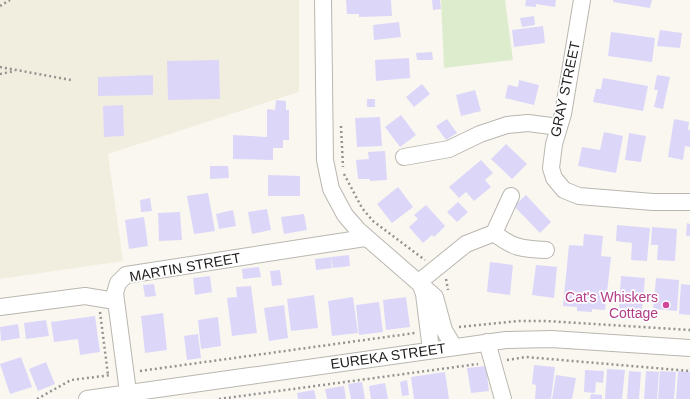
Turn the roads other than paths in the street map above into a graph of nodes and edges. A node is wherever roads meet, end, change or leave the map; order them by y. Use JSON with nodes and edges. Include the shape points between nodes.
{"nodes":[{"id":1,"x":323,"y":0,"type":"edge"},
{"id":2,"x":582,"y":0,"type":"edge"},
{"id":3,"x":559,"y":127,"type":"junction"},
{"id":4,"x":404,"y":157,"type":"dead end"},
{"id":5,"x":511,"y":196,"type":"dead end"},
{"id":6,"x":690,"y":202,"type":"edge"},
{"id":7,"x":494,"y":233,"type":"junction"},
{"id":8,"x":365,"y":238,"type":"junction"},
{"id":9,"x":546,"y":250,"type":"dead end"},
{"id":10,"x":419,"y":282,"type":"junction"},
{"id":11,"x":115,"y":301,"type":"junction"},
{"id":12,"x":0,"y":307,"type":"edge"},
{"id":13,"x":487,"y":342,"type":"junction"},
{"id":14,"x":454,"y":347,"type":"junction"},
{"id":15,"x":690,"y":348,"type":"edge"},
{"id":16,"x":431,"y":350,"type":"junction"},
{"id":17,"x":131,"y":394,"type":"edge"},
{"id":18,"x":88,"y":399,"type":"edge"},
{"id":19,"x":503,"y":399,"type":"edge"}],
"edges":[{"from":1,"to":8,"type":"street","via":[[326,170],[331,189],[340,206]]},
{"from":2,"to":3,"type":"street","name":"GRAY STREET"},
{"from":3,"to":4,"type":"street","via":[[528,123],[507,125],[480,134],[449,149]]},
{"from":3,"to":6,"type":"street","name":"GRAY STREET","via":[[554,140],[551,168],[554,178],[564,190],[579,196]]},
{"from":5,"to":7,"type":"street"},
{"from":7,"to":9,"type":"street","via":[[519,248]]},
{"from":7,"to":10,"type":"street","via":[[466,244]]},
{"from":8,"to":10,"type":"street"},
{"from":8,"to":11,"type":"street","name":"MARTIN STREET","via":[[130,274],[123,277],[117,285]]},
{"from":10,"to":14,"type":"street","via":[[436,299],[451,329]]},
{"from":10,"to":16,"type":"street","via":[[424,294]]},
{"from":11,"to":12,"type":"street","via":[[85,296]]},
{"from":11,"to":17,"type":"street","via":[[125,373]]},
{"from":13,"to":14,"type":"street","name":"EUREKA STREET"},
{"from":13,"to":15,"type":"street","name":"EUREKA STREET","via":[[551,339]]},
{"from":13,"to":19,"type":"street"},
{"from":14,"to":16,"type":"street","name":"EUREKA STREET"},
{"from":16,"to":17,"type":"street","name":"EUREKA STREET"},
{"from":17,"to":18,"type":"street","name":"EUREKA STREET"}]}
